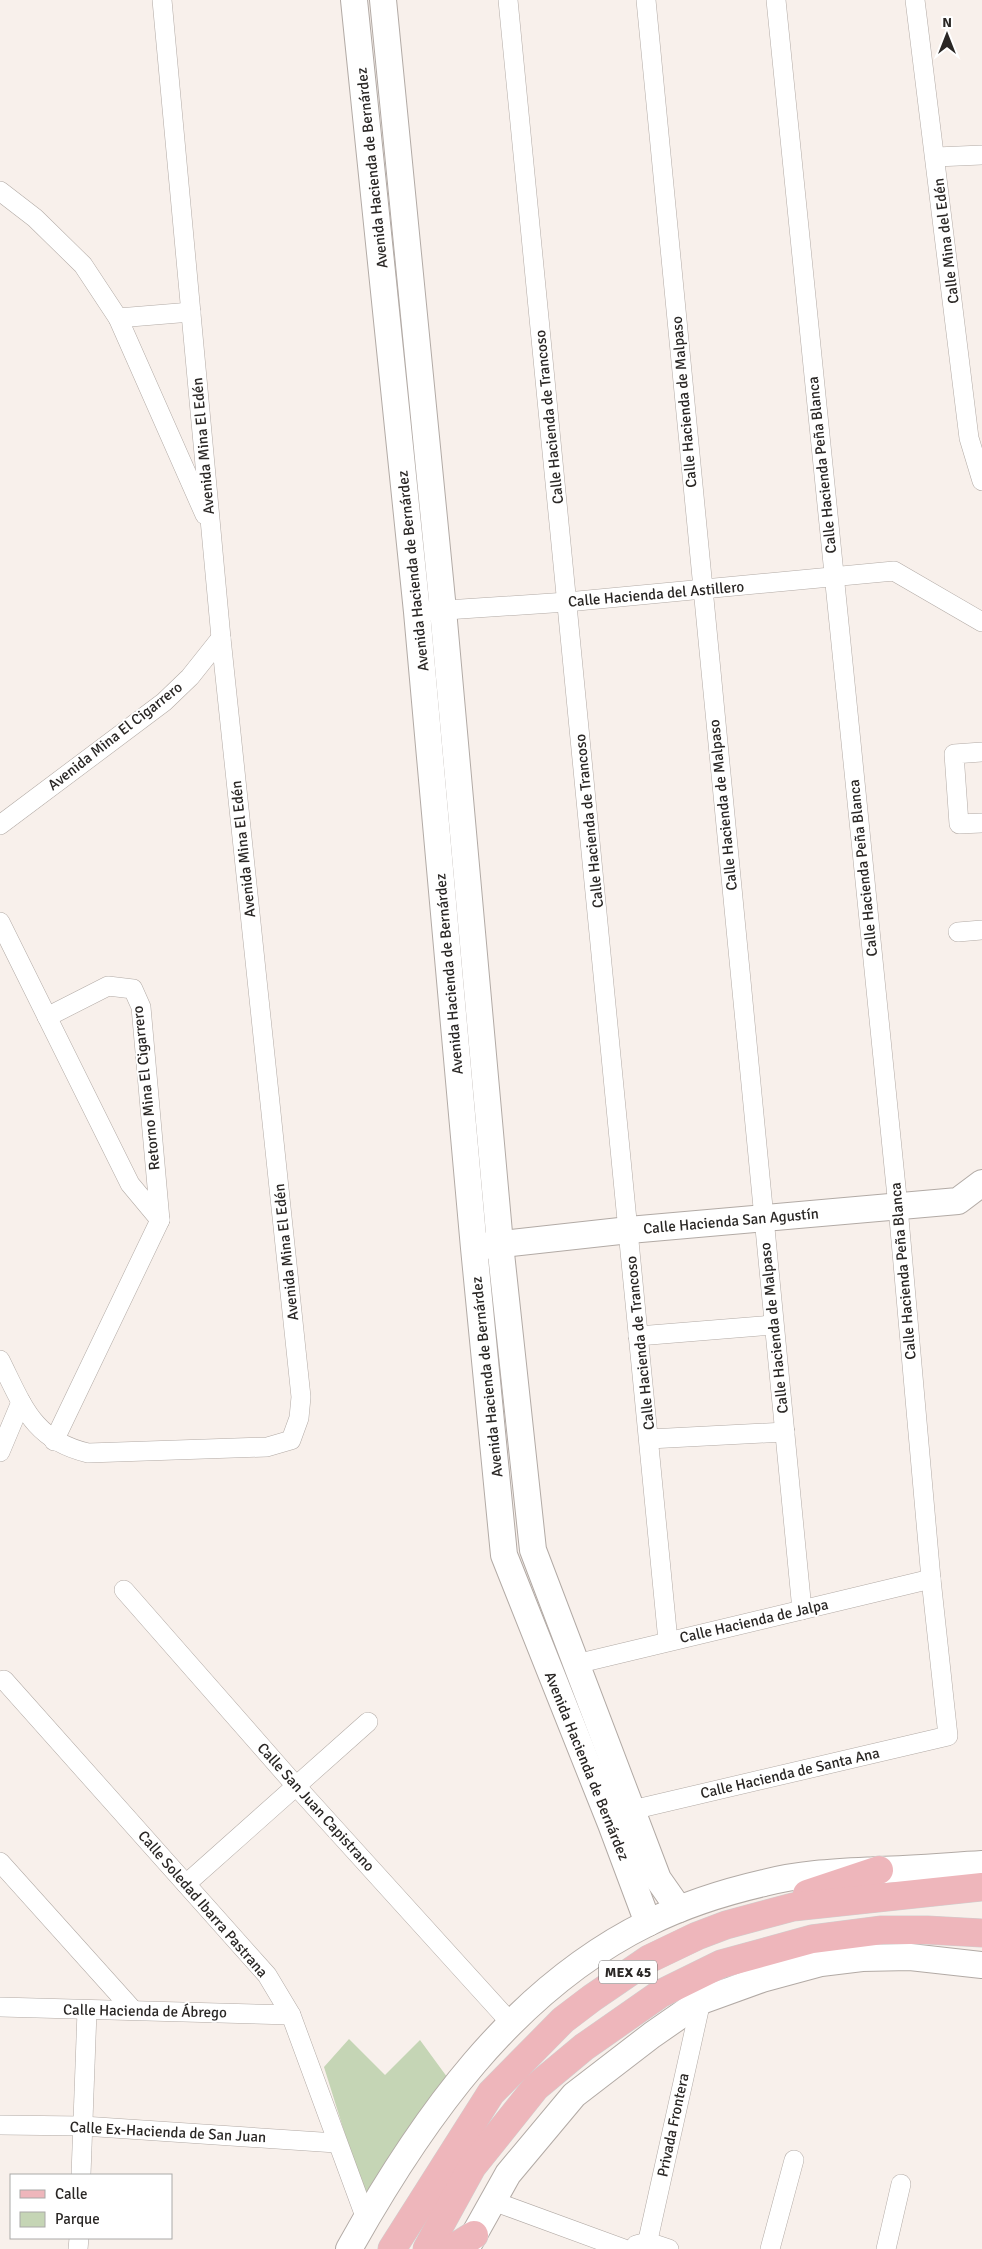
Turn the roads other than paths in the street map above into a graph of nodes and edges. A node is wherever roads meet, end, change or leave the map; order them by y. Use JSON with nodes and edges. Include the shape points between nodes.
{"nodes":[{"id":1,"x":162,"y":0,"type":"edge"},
{"id":2,"x":354,"y":0,"type":"edge"},
{"id":3,"x":383,"y":0,"type":"edge"},
{"id":4,"x":508,"y":0,"type":"edge"},
{"id":5,"x":646,"y":0,"type":"edge"},
{"id":6,"x":776,"y":0,"type":"edge"},
{"id":7,"x":916,"y":0,"type":"edge"},
{"id":8,"x":982,"y":155,"type":"edge"},
{"id":9,"x":936,"y":157,"type":"junction"},
{"id":10,"x":0,"y":191,"type":"edge"},
{"id":11,"x":191,"y":312,"type":"junction"},
{"id":12,"x":118,"y":318,"type":"junction"},
{"id":13,"x":982,"y":481,"type":"edge"},
{"id":14,"x":211,"y":530,"type":"junction"},
{"id":15,"x":834,"y":577,"type":"junction"},
{"id":16,"x":702,"y":590,"type":"junction"},
{"id":17,"x":567,"y":602,"type":"junction"},
{"id":18,"x":444,"y":610,"type":"junction"},
{"id":19,"x":417,"y":612,"type":"junction"},
{"id":20,"x":982,"y":622,"type":"edge"},
{"id":21,"x":220,"y":638,"type":"junction"},
{"id":22,"x":982,"y":752,"type":"edge"},
{"id":23,"x":982,"y":822,"type":"edge"},
{"id":24,"x":0,"y":825,"type":"edge"},
{"id":25,"x":0,"y":922,"type":"edge"},
{"id":26,"x":982,"y":930,"type":"edge"},
{"id":27,"x":958,"y":932,"type":"dead end"},
{"id":28,"x":47,"y":1017,"type":"junction"},
{"id":29,"x":982,"y":1183,"type":"edge"},
{"id":30,"x":898,"y":1207,"type":"junction"},
{"id":31,"x":763,"y":1218,"type":"junction"},
{"id":32,"x":160,"y":1220,"type":"junction"},
{"id":33,"x":629,"y":1230,"type":"junction"},
{"id":34,"x":500,"y":1244,"type":"junction"},
{"id":35,"x":474,"y":1248,"type":"junction"},
{"id":36,"x":773,"y":1325,"type":"junction"},
{"id":37,"x":638,"y":1336,"type":"junction"},
{"id":38,"x":0,"y":1360,"type":"edge"},
{"id":39,"x":21,"y":1402,"type":"junction"},
{"id":40,"x":785,"y":1432,"type":"junction"},
{"id":41,"x":48,"y":1436,"type":"junction"},
{"id":42,"x":649,"y":1439,"type":"junction"},
{"id":43,"x":0,"y":1452,"type":"edge"},
{"id":44,"x":931,"y":1578,"type":"junction"},
{"id":45,"x":124,"y":1590,"type":"dead end"},
{"id":46,"x":802,"y":1610,"type":"junction"},
{"id":47,"x":668,"y":1641,"type":"junction"},
{"id":48,"x":576,"y":1664,"type":"junction"},
{"id":49,"x":4,"y":1680,"type":"dead end"},
{"id":50,"x":368,"y":1722,"type":"dead end"},
{"id":51,"x":948,"y":1736,"type":"joint"},
{"id":52,"x":296,"y":1786,"type":"junction"},
{"id":53,"x":632,"y":1810,"type":"junction"},
{"id":54,"x":0,"y":1862,"type":"edge"},
{"id":55,"x":982,"y":1864,"type":"edge"},
{"id":56,"x":879,"y":1870,"type":"junction"},
{"id":57,"x":186,"y":1884,"type":"junction"},
{"id":58,"x":982,"y":1887,"type":"edge"},
{"id":59,"x":679,"y":1909,"type":"junction"},
{"id":60,"x":755,"y":1916,"type":"junction"},
{"id":61,"x":648,"y":1923,"type":"junction"},
{"id":62,"x":982,"y":1933,"type":"edge"},
{"id":63,"x":982,"y":1965,"type":"edge"},
{"id":64,"x":701,"y":2001,"type":"junction"},
{"id":65,"x":0,"y":2007,"type":"edge"},
{"id":66,"x":133,"y":2010,"type":"junction"},
{"id":67,"x":87,"y":2011,"type":"junction"},
{"id":68,"x":291,"y":2015,"type":"junction"},
{"id":69,"x":510,"y":2022,"type":"junction"},
{"id":70,"x":0,"y":2125,"type":"edge"},
{"id":71,"x":82,"y":2126,"type":"junction"},
{"id":72,"x":336,"y":2143,"type":"junction"},
{"id":73,"x":794,"y":2160,"type":"dead end"},
{"id":74,"x":81,"y":2174,"type":"edge"},
{"id":75,"x":901,"y":2184,"type":"dead end"},
{"id":76,"x":493,"y":2201,"type":"junction"},
{"id":77,"x":366,"y":2219,"type":"junction"},
{"id":78,"x":464,"y":2244,"type":"edge"},
{"id":79,"x":647,"y":2246,"type":"edge"},
{"id":80,"x":623,"y":2248,"type":"edge"},
{"id":81,"x":350,"y":2249,"type":"edge"},
{"id":82,"x":392,"y":2249,"type":"edge"},
{"id":83,"x":427,"y":2249,"type":"edge"},
{"id":84,"x":669,"y":2249,"type":"edge"},
{"id":85,"x":770,"y":2249,"type":"edge"},
{"id":86,"x":886,"y":2249,"type":"edge"}],
"edges":[{"from":1,"to":11,"type":"street","name":"Avenida Mina El Edén"},
{"from":2,"to":19,"type":"street","name":"Avenida Hacienda de Bernárdez"},
{"from":3,"to":18,"type":"street","name":"Avenida Hacienda de Bernárdez"},
{"from":4,"to":17,"type":"street","name":"Calle Hacienda de Trancoso"},
{"from":5,"to":16,"type":"street","name":"Calle Hacienda de Malpaso"},
{"from":6,"to":15,"type":"street","name":"Calle Hacienda Peña Blanca"},
{"from":7,"to":9,"type":"street","name":"Calle Mina del Edén"},
{"from":8,"to":9,"type":"street"},
{"from":9,"to":13,"type":"street","name":"Calle Mina del Edén","via":[[969,438]]},
{"from":10,"to":12,"type":"street","via":[[35,218],[82,266]]},
{"from":11,"to":12,"type":"street"},
{"from":11,"to":14,"type":"street","name":"Avenida Mina El Edén"},
{"from":12,"to":14,"type":"street"},
{"from":14,"to":21,"type":"street","name":"Avenida Mina El Edén"},
{"from":15,"to":16,"type":"street","name":"Calle Hacienda del Astillero"},
{"from":15,"to":20,"type":"street","name":"Calle Hacienda del Astillero","via":[[894,571]]},
{"from":15,"to":30,"type":"street","name":"Calle Hacienda Peña Blanca"},
{"from":16,"to":17,"type":"street","name":"Calle Hacienda del Astillero"},
{"from":16,"to":31,"type":"street","name":"Calle Hacienda de Malpaso"},
{"from":17,"to":18,"type":"street","name":"Calle Hacienda del Astillero"},
{"from":17,"to":33,"type":"street","name":"Calle Hacienda de Trancoso"},
{"from":18,"to":19,"type":"street","name":"Calle Hacienda del Astillero"},
{"from":18,"to":34,"type":"street","name":"Avenida Hacienda de Bernárdez"},
{"from":19,"to":35,"type":"street","name":"Avenida Hacienda de Bernárdez"},
{"from":21,"to":24,"type":"street","name":"Avenida Mina El Cigarrero","via":[[190,677],[164,702]]},
{"from":21,"to":41,"type":"street","name":"Avenida Mina El Edén","via":[[301,1397],[299,1418],[291,1440],[267,1447],[88,1453],[70,1449]]},
{"from":22,"to":23,"type":"street","via":[[954,754],[959,824]]},
{"from":25,"to":28,"type":"street","name":"Retorno Mina El Cigarrero"},
{"from":26,"to":27,"type":"street"},
{"from":28,"to":32,"type":"street","name":"Retorno Mina El Cigarrero","via":[[130,1184]]},
{"from":28,"to":32,"type":"street","name":"Retorno Mina El Cigarrero","via":[[108,986],[132,989],[141,1007]]},
{"from":29,"to":30,"type":"street","name":"Calle Hacienda San Agustín","via":[[958,1201]]},
{"from":30,"to":31,"type":"street","name":"Calle Hacienda San Agustín"},
{"from":30,"to":44,"type":"street","name":"Calle Hacienda Peña Blanca"},
{"from":31,"to":33,"type":"street","name":"Calle Hacienda San Agustín"},
{"from":31,"to":36,"type":"street","name":"Calle Hacienda de Malpaso"},
{"from":32,"to":41,"type":"street"},
{"from":33,"to":34,"type":"street","name":"Calle Hacienda San Agustín"},
{"from":33,"to":37,"type":"street","name":"Calle Hacienda de Trancoso"},
{"from":34,"to":35,"type":"street","name":"Calle Hacienda San Agustín"},
{"from":34,"to":48,"type":"street","name":"Avenida Hacienda de Bernárdez","via":[[533,1550]]},
{"from":35,"to":61,"type":"street","name":"Avenida Hacienda de Bernárdez","via":[[504,1555]]},
{"from":36,"to":37,"type":"street"},
{"from":36,"to":40,"type":"street","name":"Calle Hacienda de Malpaso"},
{"from":37,"to":42,"type":"street","name":"Calle Hacienda de Trancoso"},
{"from":38,"to":39,"type":"street"},
{"from":39,"to":41,"type":"street"},
{"from":39,"to":43,"type":"street"},
{"from":40,"to":42,"type":"street"},
{"from":40,"to":46,"type":"street","name":"Calle Hacienda de Malpaso"},
{"from":42,"to":47,"type":"street","name":"Calle Hacienda de Trancoso"},
{"from":44,"to":46,"type":"street","name":"Calle Hacienda de Jalpa"},
{"from":44,"to":51,"type":"street","name":"Calle Hacienda Peña Blanca"},
{"from":45,"to":52,"type":"street","name":"Calle San Juan Capistrano"},
{"from":46,"to":47,"type":"street","name":"Calle Hacienda de Jalpa"},
{"from":47,"to":48,"type":"street","name":"Calle Hacienda de Jalpa"},
{"from":48,"to":53,"type":"street","name":"Avenida Hacienda de Bernárdez"},
{"from":49,"to":57,"type":"street","name":"Calle Soledad Ibarra Pastrana"},
{"from":50,"to":52,"type":"street"},
{"from":51,"to":53,"type":"street","name":"Calle Hacienda de Santa Ana"},
{"from":52,"to":57,"type":"street"},
{"from":52,"to":69,"type":"street","name":"Calle San Juan Capistrano"},
{"from":53,"to":59,"type":"street","name":"Avenida Hacienda de Bernárdez","via":[[658,1879]]},
{"from":54,"to":66,"type":"street"},
{"from":55,"to":56,"type":"street"},
{"from":56,"to":59,"type":"street","via":[[836,1872],[765,1882]]},
{"from":56,"to":60,"type":"main road","via":[[827,1886]]},
{"from":57,"to":68,"type":"street","name":"Calle Soledad Ibarra Pastrana","via":[[267,1975]]},
{"from":58,"to":60,"type":"main road","number":"MEX 45","via":[[822,1903]]},
{"from":59,"to":61,"type":"street"},
{"from":60,"to":82,"type":"main road","number":"MEX 45","via":[[697,1936],[649,1959],[563,2020],[492,2094]]},
{"from":61,"to":69,"type":"street","via":[[605,1947]]},
{"from":62,"to":83,"type":"main road","number":"MEX 45","via":[[882,1930],[812,1939],[721,1964],[660,1994],[584,2047],[536,2087],[472,2167]]},
{"from":63,"to":64,"type":"street","via":[[910,1957],[829,1962],[762,1979]]},
{"from":64,"to":76,"type":"street","via":[[574,2095],[508,2174]]},
{"from":64,"to":79,"type":"street","name":"Privada Frontera"},
{"from":65,"to":67,"type":"street","name":"Calle Hacienda de Ábrego"},
{"from":66,"to":67,"type":"street","name":"Calle Hacienda de Ábrego"},
{"from":66,"to":68,"type":"street","name":"Calle Hacienda de Ábrego"},
{"from":67,"to":71,"type":"street"},
{"from":68,"to":72,"type":"street","name":"Calle Soledad Ibarra Pastrana"},
{"from":69,"to":77,"type":"street","via":[[473,2063],[434,2116]]},
{"from":70,"to":71,"type":"street","name":"Calle Ex-Hacienda de San Juan"},
{"from":71,"to":72,"type":"street","name":"Calle Ex-Hacienda de San Juan"},
{"from":71,"to":74,"type":"street"},
{"from":72,"to":77,"type":"street","name":"Calle Soledad Ibarra Pastrana"},
{"from":73,"to":85,"type":"street"},
{"from":75,"to":86,"type":"street"},
{"from":76,"to":78,"type":"street"},
{"from":76,"to":80,"type":"street"},
{"from":77,"to":81,"type":"street"},
{"from":79,"to":80,"type":"street"},
{"from":79,"to":84,"type":"street"}]}
